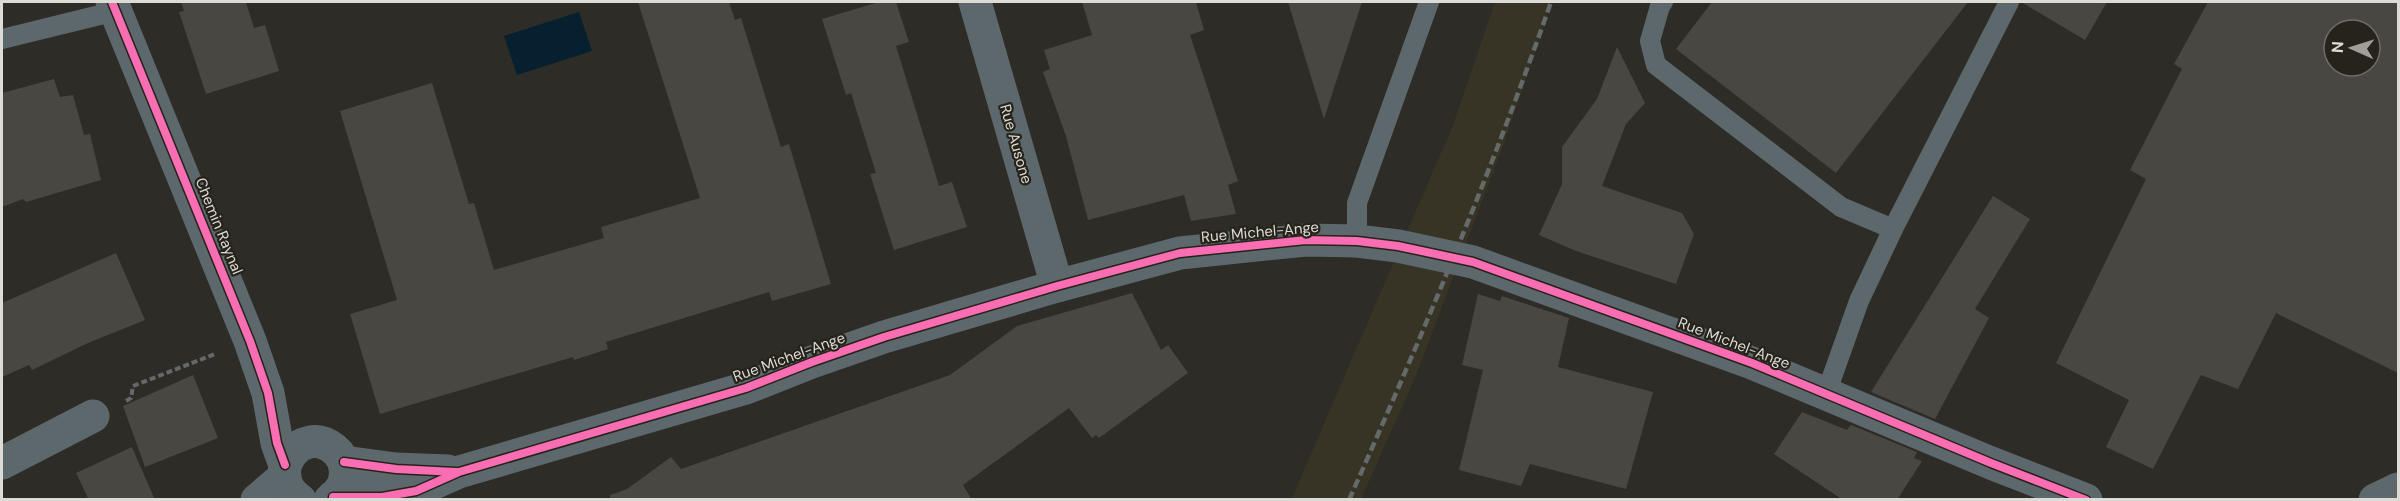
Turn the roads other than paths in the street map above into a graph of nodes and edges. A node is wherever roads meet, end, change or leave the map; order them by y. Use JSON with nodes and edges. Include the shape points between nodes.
{"nodes":[{"id":1,"x":975,"y":2,"type":"edge"},
{"id":2,"x":1429,"y":2,"type":"edge"},
{"id":3,"x":1663,"y":2,"type":"edge"},
{"id":4,"x":2010,"y":2,"type":"edge"},
{"id":5,"x":114,"y":6,"type":"edge"},
{"id":6,"x":2,"y":39,"type":"edge"},
{"id":7,"x":1893,"y":230,"type":"junction"},
{"id":8,"x":1358,"y":241,"type":"junction"},
{"id":9,"x":1057,"y":286,"type":"junction"},
{"id":10,"x":268,"y":393,"type":"junction"},
{"id":11,"x":1826,"y":394,"type":"junction"},
{"id":12,"x":93,"y":416,"type":"road end"},
{"id":13,"x":332,"y":452,"type":"junction"},
{"id":14,"x":2,"y":463,"type":"edge"},
{"id":15,"x":459,"y":472,"type":"junction"},
{"id":16,"x":290,"y":480,"type":"edge"},
{"id":17,"x":2398,"y":489,"type":"edge"},
{"id":18,"x":331,"y":499,"type":"edge"},
{"id":19,"x":257,"y":500,"type":"edge"},
{"id":20,"x":2086,"y":500,"type":"edge"},
{"id":21,"x":2375,"y":500,"type":"edge"}],
"edges":[{"from":1,"to":9,"type":"street","name":"Rue Ausone"},
{"from":2,"to":8,"type":"lane","via":[[1357,203]]},
{"from":3,"to":7,"type":"lane","via":[[1650,41],[1656,65],[1841,207]]},
{"from":4,"to":7,"type":"lane"},
{"from":5,"to":6,"type":"lane"},
{"from":5,"to":10,"type":"street","name":"Chemin Raynal"},
{"from":7,"to":11,"type":"lane","via":[[1859,301]]},
{"from":8,"to":9,"type":"street","name":"Rue Michel-Ange","via":[[1306,240],[1180,253]]},
{"from":8,"to":11,"type":"street","name":"Rue Michel-Ange","via":[[1473,262],[1742,359]]},
{"from":9,"to":15,"type":"street","name":"Rue Michel-Ange","via":[[884,337],[746,388]]},
{"from":10,"to":13,"type":"street","name":"Chemin Raynal"},
{"from":10,"to":16,"type":"street","name":"Chemin Raynal","via":[[277,443]]},
{"from":11,"to":20,"type":"street","name":"Rue Michel-Ange"},
{"from":12,"to":14,"type":"street"},
{"from":13,"to":15,"type":"street","name":"Rue Michel-Ange","via":[[396,470]]},
{"from":13,"to":16,"type":"street","name":"Rue Michel-Ange","via":[[311,442],[294,449]]},
{"from":13,"to":18,"type":"street","name":"Rue Michel-Ange","via":[[344,481]]},
{"from":15,"to":18,"type":"street","name":"Rue Michel-Ange","via":[[416,491]]},
{"from":16,"to":19,"type":"street","name":"Rue Michel-Ange"},
{"from":17,"to":21,"type":"street"}]}
